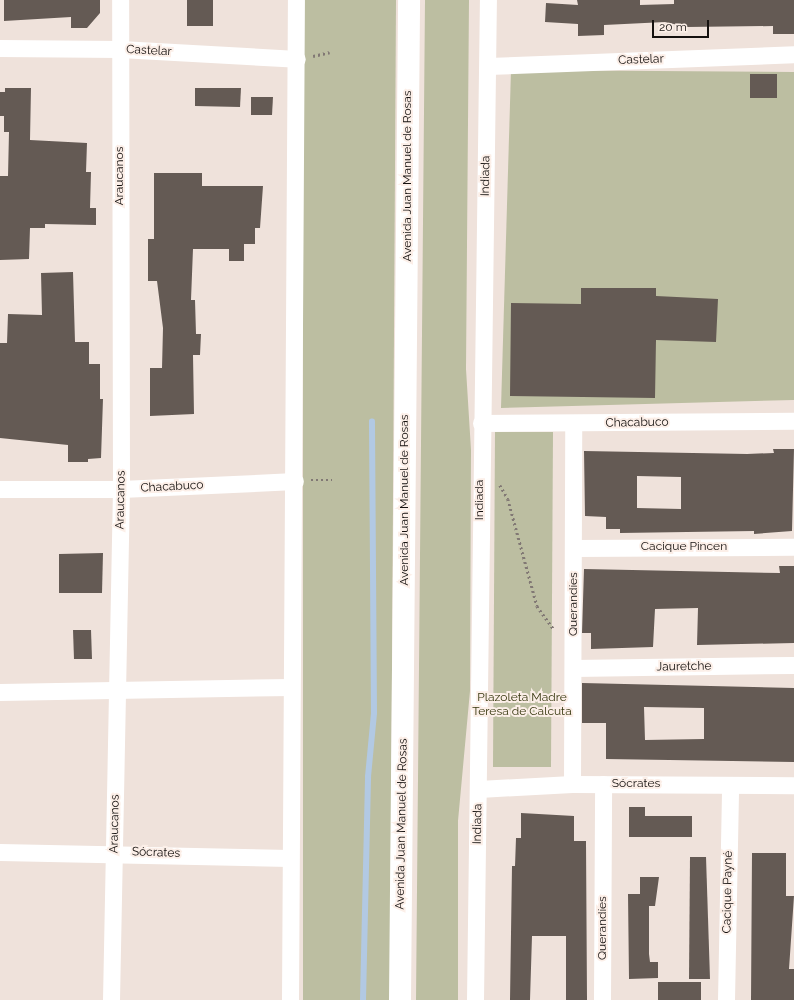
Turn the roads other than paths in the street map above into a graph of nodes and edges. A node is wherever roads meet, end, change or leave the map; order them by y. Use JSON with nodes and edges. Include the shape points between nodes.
{"nodes":[{"id":1,"x":120,"y":0,"type":"edge"},
{"id":2,"x":296,"y":0,"type":"edge"},
{"id":3,"x":409,"y":0,"type":"edge"},
{"id":4,"x":488,"y":0,"type":"edge"},
{"id":5,"x":0,"y":48,"type":"edge"},
{"id":6,"x":120,"y":49,"type":"junction"},
{"id":7,"x":794,"y":54,"type":"edge"},
{"id":8,"x":297,"y":59,"type":"junction"},
{"id":9,"x":488,"y":66,"type":"junction"},
{"id":10,"x":794,"y":421,"type":"edge"},
{"id":11,"x":481,"y":423,"type":"junction"},
{"id":12,"x":574,"y":424,"type":"junction"},
{"id":13,"x":295,"y":481,"type":"junction"},
{"id":14,"x":0,"y":489,"type":"edge"},
{"id":15,"x":121,"y":489,"type":"junction"},
{"id":16,"x":794,"y":547,"type":"edge"},
{"id":17,"x":574,"y":548,"type":"junction"},
{"id":18,"x":794,"y":665,"type":"edge"},
{"id":19,"x":573,"y":668,"type":"junction"},
{"id":20,"x":291,"y":687,"type":"junction"},
{"id":21,"x":118,"y":691,"type":"junction"},
{"id":22,"x":0,"y":692,"type":"edge"},
{"id":23,"x":572,"y":784,"type":"junction"},
{"id":24,"x":603,"y":784,"type":"junction"},
{"id":25,"x":730,"y":785,"type":"junction"},
{"id":26,"x":794,"y":785,"type":"edge"},
{"id":27,"x":478,"y":789,"type":"junction"},
{"id":28,"x":0,"y":852,"type":"edge"},
{"id":29,"x":115,"y":852,"type":"junction"},
{"id":30,"x":289,"y":858,"type":"junction"},
{"id":31,"x":111,"y":1000,"type":"edge"},
{"id":32,"x":290,"y":1000,"type":"edge"},
{"id":33,"x":400,"y":1000,"type":"edge"},
{"id":34,"x":475,"y":1000,"type":"edge"},
{"id":35,"x":602,"y":1000,"type":"edge"},
{"id":36,"x":726,"y":1000,"type":"edge"}],
"edges":[{"from":1,"to":6,"type":"street","name":"Araucanos"},
{"from":2,"to":8,"type":"street"},
{"from":3,"to":33,"type":"main road","name":"Avenida Juan Manuel de Rosas"},
{"from":4,"to":9,"type":"street","name":"Indiada"},
{"from":5,"to":6,"type":"street","name":"Castelar"},
{"from":6,"to":8,"type":"street","name":"Castelar"},
{"from":6,"to":15,"type":"street","name":"Araucanos"},
{"from":7,"to":9,"type":"street","name":"Castelar"},
{"from":8,"to":13,"type":"street"},
{"from":9,"to":11,"type":"street","name":"Indiada"},
{"from":10,"to":12,"type":"street","name":"Chacabuco"},
{"from":11,"to":12,"type":"street","name":"Chacabuco"},
{"from":11,"to":27,"type":"street","name":"Indiada"},
{"from":12,"to":17,"type":"street","name":"Querandíes"},
{"from":13,"to":15,"type":"street","name":"Chacabuco"},
{"from":13,"to":20,"type":"street"},
{"from":14,"to":15,"type":"street","name":"Chacabuco"},
{"from":15,"to":21,"type":"street","name":"Araucanos"},
{"from":16,"to":17,"type":"street","name":"Cacique Pincen"},
{"from":17,"to":19,"type":"street","name":"Querandíes"},
{"from":18,"to":19,"type":"street","name":"Jauretche"},
{"from":19,"to":23,"type":"street","name":"Querandíes"},
{"from":20,"to":21,"type":"street"},
{"from":20,"to":30,"type":"street"},
{"from":21,"to":22,"type":"street"},
{"from":21,"to":29,"type":"street","name":"Araucanos"},
{"from":23,"to":24,"type":"street","name":"Sócrates"},
{"from":23,"to":27,"type":"street","name":"Sócrates"},
{"from":24,"to":25,"type":"street","name":"Sócrates"},
{"from":24,"to":35,"type":"street","name":"Querandíes"},
{"from":25,"to":26,"type":"street","name":"Sócrates"},
{"from":25,"to":36,"type":"street","name":"Cacique Payné"},
{"from":27,"to":34,"type":"street","name":"Indiada"},
{"from":28,"to":29,"type":"street","name":"Sócrates"},
{"from":29,"to":30,"type":"street","name":"Sócrates"},
{"from":29,"to":31,"type":"street","name":"Araucanos"},
{"from":30,"to":32,"type":"street"}]}
